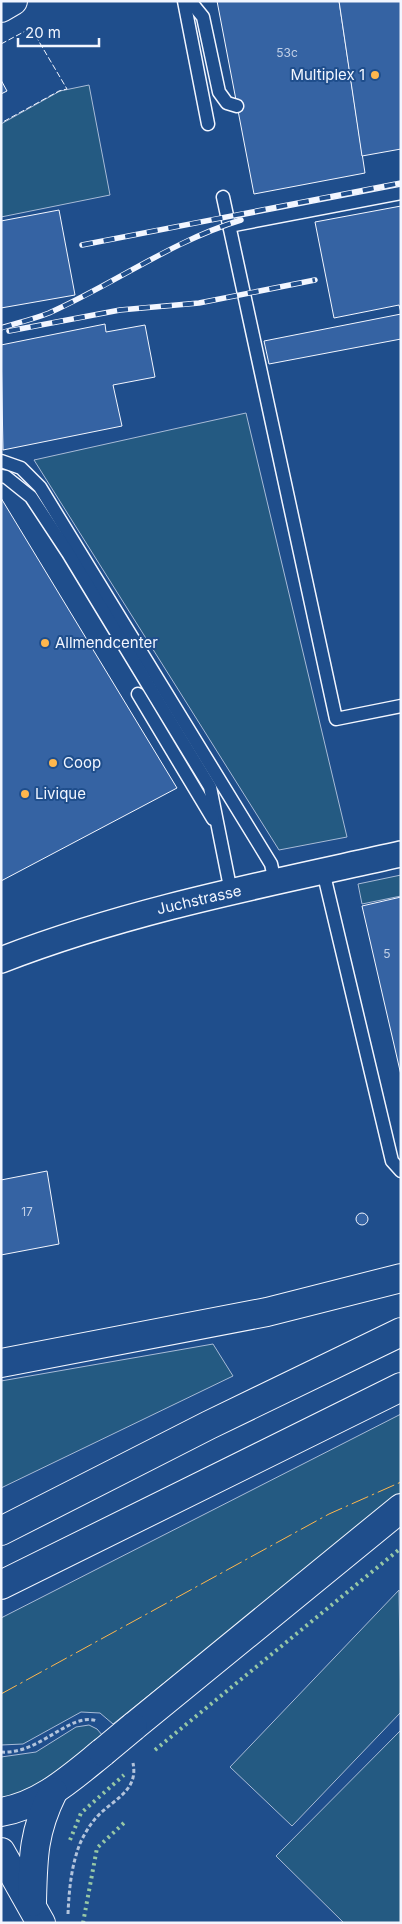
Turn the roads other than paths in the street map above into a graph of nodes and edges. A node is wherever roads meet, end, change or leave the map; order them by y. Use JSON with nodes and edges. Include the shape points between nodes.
{"nodes":[{"id":1,"x":13,"y":1,"type":"edge"},
{"id":2,"x":184,"y":1,"type":"edge"},
{"id":3,"x":190,"y":1,"type":"edge"},
{"id":4,"x":1,"y":8,"type":"edge"},
{"id":5,"x":238,"y":106,"type":"dead end"},
{"id":6,"x":208,"y":124,"type":"dead end"},
{"id":7,"x":401,"y":193,"type":"edge"},
{"id":8,"x":223,"y":197,"type":"dead end"},
{"id":9,"x":229,"y":226,"type":"junction"},
{"id":10,"x":1,"y":461,"type":"edge"},
{"id":11,"x":1,"y":476,"type":"edge"},
{"id":12,"x":138,"y":694,"type":"dead end"},
{"id":13,"x":401,"y":706,"type":"edge"},
{"id":14,"x":216,"y":826,"type":"junction"},
{"id":15,"x":401,"y":854,"type":"edge"},
{"id":16,"x":324,"y":871,"type":"junction"},
{"id":17,"x":275,"y":882,"type":"junction"},
{"id":18,"x":231,"y":892,"type":"junction"},
{"id":19,"x":1,"y":960,"type":"edge"},
{"id":20,"x":401,"y":1171,"type":"edge"},
{"id":21,"x":401,"y":1278,"type":"edge"},
{"id":22,"x":401,"y":1332,"type":"edge"},
{"id":23,"x":1,"y":1363,"type":"edge"},
{"id":24,"x":401,"y":1387,"type":"edge"},
{"id":25,"x":401,"y":1508,"type":"edge"},
{"id":26,"x":1,"y":1531,"type":"edge"},
{"id":27,"x":1,"y":1585,"type":"edge"},
{"id":28,"x":54,"y":1792,"type":"junction"},
{"id":29,"x":1,"y":1812,"type":"edge"},
{"id":30,"x":1,"y":1852,"type":"edge"},
{"id":31,"x":37,"y":1913,"type":"edge"}],
"edges":[{"from":1,"to":4,"type":"main road"},
{"from":2,"to":6,"type":"lane"},
{"from":3,"to":5,"type":"lane","via":[[203,17],[220,92],[227,103]]},
{"from":7,"to":9,"type":"lane"},
{"from":8,"to":9,"type":"lane"},
{"from":9,"to":13,"type":"lane","via":[[336,719]]},
{"from":10,"to":17,"type":"lane","via":[[21,468],[40,486],[270,864]]},
{"from":11,"to":14,"type":"lane","via":[[31,497],[68,553],[210,787]]},
{"from":12,"to":14,"type":"lane"},
{"from":14,"to":18,"type":"lane"},
{"from":15,"to":16,"type":"street","name":"Juchstrasse"},
{"from":16,"to":17,"type":"street","name":"Juchstrasse"},
{"from":16,"to":20,"type":"lane","via":[[392,1161]]},
{"from":17,"to":18,"type":"street","name":"Juchstrasse"},
{"from":18,"to":19,"type":"street","name":"Juchstrasse","via":[[63,936]]},
{"from":21,"to":23,"type":"main road","via":[[250,1316]]},
{"from":22,"to":26,"type":"main road"},
{"from":24,"to":27,"type":"main road"},
{"from":25,"to":28,"type":"main road","bridge":true},
{"from":28,"to":29,"type":"main road","via":[[19,1808]]},
{"from":28,"to":31,"type":"main road","via":[[43,1811],[34,1844]]},
{"from":30,"to":31,"type":"main road"}]}
